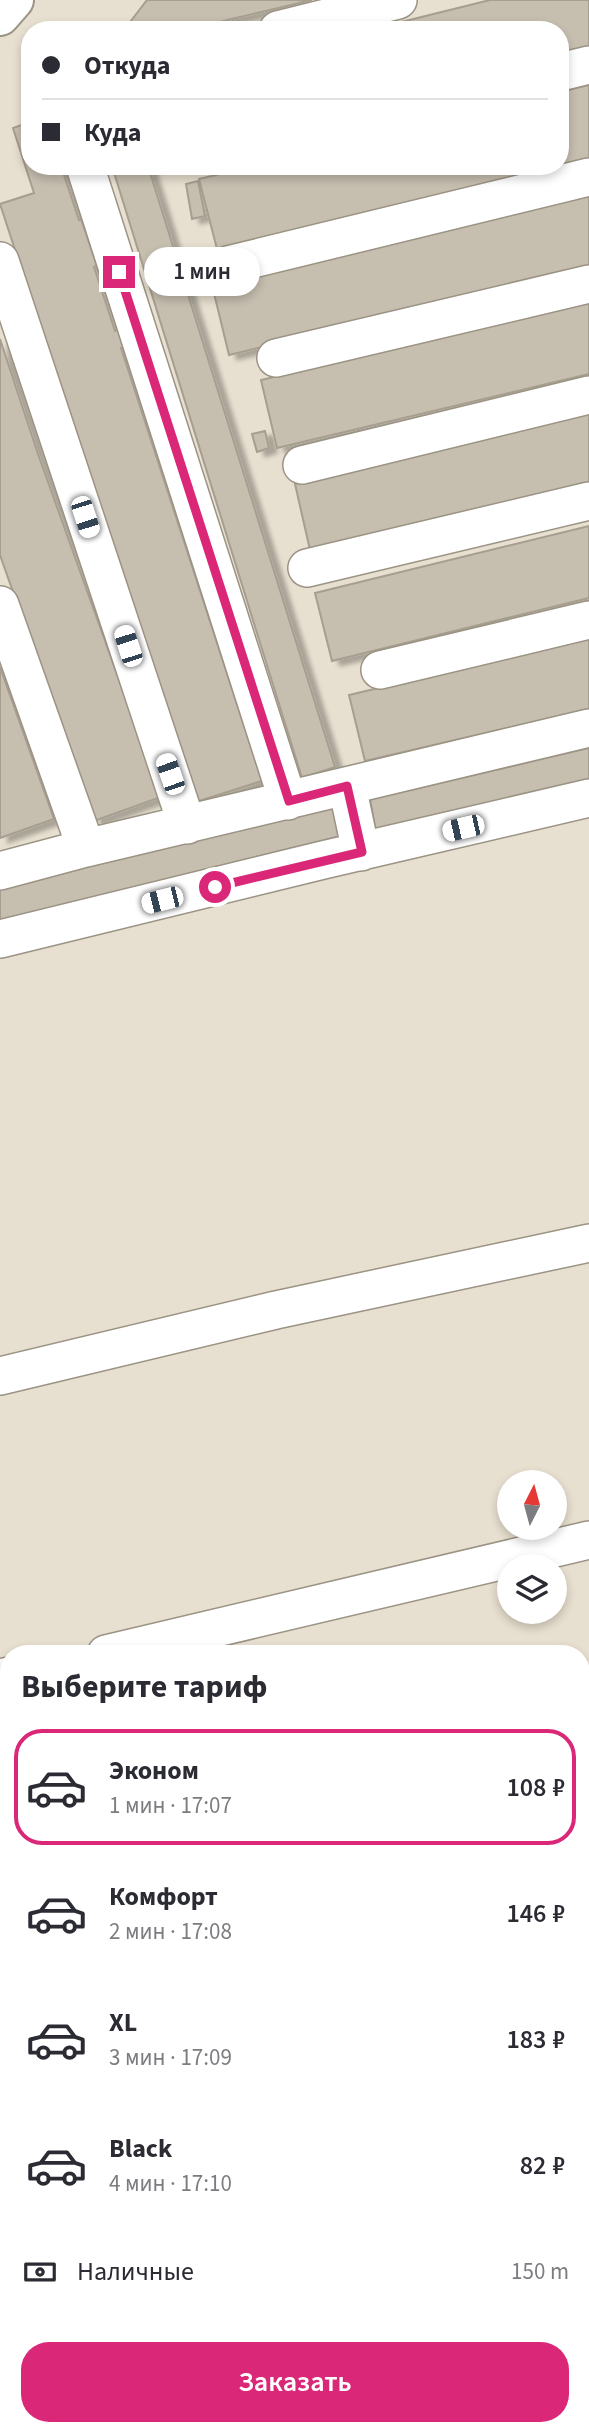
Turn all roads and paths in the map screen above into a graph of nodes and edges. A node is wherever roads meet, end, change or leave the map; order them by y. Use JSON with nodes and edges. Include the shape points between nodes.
{"nodes":[{"id":1,"x":14,"y":0,"type":"edge"},
{"id":2,"x":398,"y":0,"type":"edge"},
{"id":3,"x":0,"y":16,"type":"edge"},
{"id":4,"x":314,"y":21,"type":"edge"},
{"id":5,"x":589,"y":65,"type":"edge"},
{"id":6,"x":569,"y":70,"type":"edge"},
{"id":7,"x":88,"y":175,"type":"edge"},
{"id":8,"x":589,"y":177,"type":"edge"},
{"id":9,"x":0,"y":261,"type":"edge"},
{"id":10,"x":228,"y":265,"type":"dead end"},
{"id":11,"x":589,"y":284,"type":"edge"},
{"id":12,"x":276,"y":358,"type":"dead end"},
{"id":13,"x":589,"y":395,"type":"edge"},
{"id":14,"x":302,"y":464,"type":"dead end"},
{"id":15,"x":589,"y":501,"type":"edge"},
{"id":16,"x":307,"y":568,"type":"dead end"},
{"id":17,"x":0,"y":605,"type":"edge"},
{"id":18,"x":589,"y":620,"type":"edge"},
{"id":19,"x":380,"y":670,"type":"dead end"},
{"id":20,"x":589,"y":728,"type":"edge"},
{"id":21,"x":347,"y":786,"type":"junction"},
{"id":22,"x":589,"y":799,"type":"edge"},
{"id":23,"x":289,"y":801,"type":"junction"},
{"id":24,"x":187,"y":825,"type":"junction"},
{"id":25,"x":86,"y":848,"type":"junction"},
{"id":26,"x":362,"y":852,"type":"junction"},
{"id":27,"x":0,"y":871,"type":"edge"},
{"id":28,"x":0,"y":939,"type":"edge"},
{"id":29,"x":589,"y":1243,"type":"edge"},
{"id":30,"x":0,"y":1376,"type":"edge"},
{"id":31,"x":589,"y":1540,"type":"edge"},
{"id":32,"x":144,"y":1645,"type":"edge"}],
"edges":[{"from":1,"to":3,"type":"highway"},
{"from":2,"to":4,"type":"lane"},
{"from":5,"to":6,"type":"lane"},
{"from":7,"to":23,"type":"lane"},
{"from":8,"to":10,"type":"lane"},
{"from":9,"to":24,"type":"lane"},
{"from":11,"to":12,"type":"lane"},
{"from":13,"to":14,"type":"lane"},
{"from":15,"to":16,"type":"lane"},
{"from":17,"to":25,"type":"lane"},
{"from":18,"to":19,"type":"lane"},
{"from":20,"to":21,"type":"lane"},
{"from":21,"to":23,"type":"lane"},
{"from":21,"to":26,"type":"lane"},
{"from":22,"to":26,"type":"lane"},
{"from":23,"to":24,"type":"lane"},
{"from":24,"to":25,"type":"lane"},
{"from":25,"to":27,"type":"lane"},
{"from":26,"to":28,"type":"lane"},
{"from":29,"to":30,"type":"lane","via":[[276,1310]]},
{"from":31,"to":32,"type":"lane"}]}
